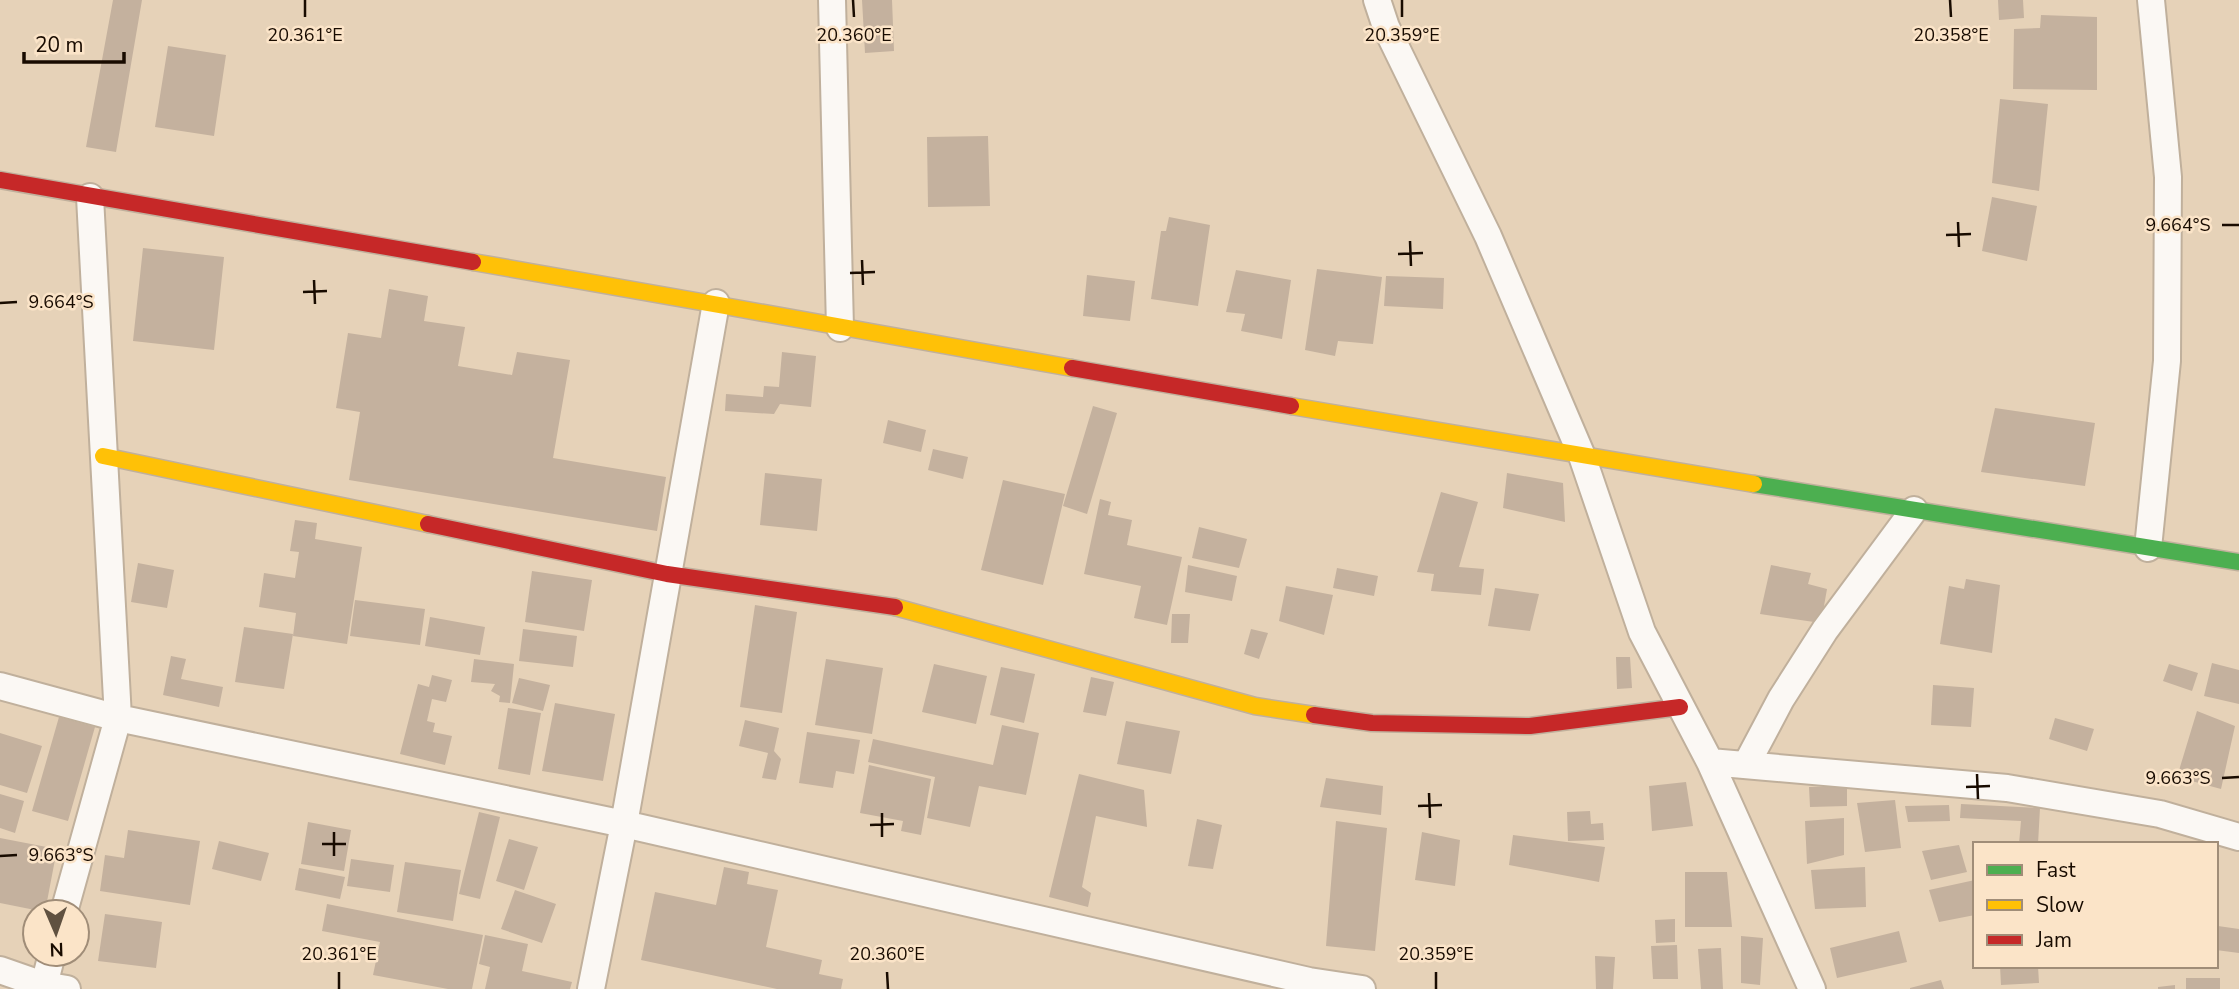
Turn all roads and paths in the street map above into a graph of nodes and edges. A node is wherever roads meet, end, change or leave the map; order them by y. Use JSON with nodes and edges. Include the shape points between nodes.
{"nodes":[{"id":1,"x":832,"y":0,"type":"edge"},
{"id":2,"x":1377,"y":0,"type":"edge"},
{"id":3,"x":2151,"y":0,"type":"edge"},
{"id":4,"x":0,"y":180,"type":"edge"},
{"id":5,"x":90,"y":197,"type":"junction"},
{"id":6,"x":716,"y":303,"type":"junction"},
{"id":7,"x":841,"y":328,"type":"junction"},
{"id":8,"x":103,"y":456,"type":"junction"},
{"id":9,"x":1582,"y":456,"type":"junction"},
{"id":10,"x":1914,"y":510,"type":"junction"},
{"id":11,"x":2148,"y":548,"type":"junction"},
{"id":12,"x":2239,"y":562,"type":"edge"},
{"id":13,"x":667,"y":574,"type":"junction"},
{"id":14,"x":0,"y":686,"type":"edge"},
{"id":15,"x":1680,"y":707,"type":"junction"},
{"id":16,"x":118,"y":718,"type":"junction"},
{"id":17,"x":1710,"y":762,"type":"junction"},
{"id":18,"x":1746,"y":765,"type":"junction"},
{"id":19,"x":624,"y":824,"type":"junction"},
{"id":20,"x":2239,"y":837,"type":"edge"},
{"id":21,"x":68,"y":898,"type":"edge"},
{"id":22,"x":52,"y":968,"type":"edge"},
{"id":23,"x":0,"y":970,"type":"edge"},
{"id":24,"x":51,"y":987,"type":"edge"},
{"id":25,"x":592,"y":989,"type":"edge"},
{"id":26,"x":1362,"y":989,"type":"edge"},
{"id":27,"x":1812,"y":989,"type":"edge"}],
"edges":[{"from":1,"to":7,"type":"street"},
{"from":2,"to":9,"type":"street","via":[[1488,236]]},
{"from":3,"to":11,"type":"street","via":[[2168,177],[2167,361]]},
{"from":4,"to":5,"type":"street"},
{"from":5,"to":6,"type":"street"},
{"from":5,"to":8,"type":"street"},
{"from":6,"to":7,"type":"street"},
{"from":6,"to":13,"type":"street"},
{"from":7,"to":9,"type":"street"},
{"from":8,"to":13,"type":"street"},
{"from":8,"to":16,"type":"street"},
{"from":9,"to":10,"type":"street"},
{"from":9,"to":15,"type":"street","via":[[1642,632]]},
{"from":10,"to":11,"type":"street"},
{"from":10,"to":18,"type":"street","via":[[1825,630]]},
{"from":11,"to":12,"type":"street"},
{"from":13,"to":15,"type":"street","via":[[889,604],[1255,706],[1371,723],[1530,726]]},
{"from":13,"to":19,"type":"street"},
{"from":14,"to":16,"type":"street"},
{"from":15,"to":17,"type":"street"},
{"from":16,"to":19,"type":"street"},
{"from":16,"to":21,"type":"street"},
{"from":17,"to":18,"type":"street"},
{"from":17,"to":27,"type":"street"},
{"from":18,"to":20,"type":"street","via":[[2007,788],[2160,814]]},
{"from":19,"to":25,"type":"street"},
{"from":19,"to":26,"type":"street","via":[[1296,978]]},
{"from":22,"to":24,"type":"street"},
{"from":23,"to":24,"type":"street"}]}
